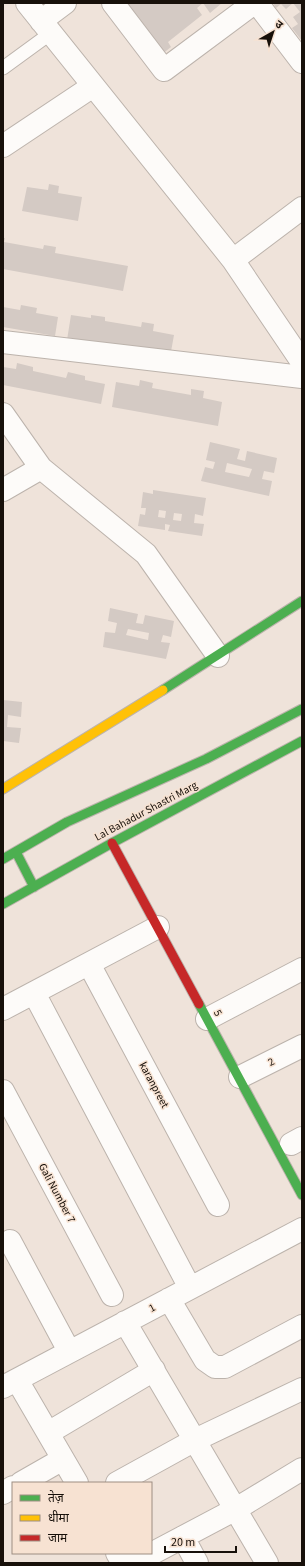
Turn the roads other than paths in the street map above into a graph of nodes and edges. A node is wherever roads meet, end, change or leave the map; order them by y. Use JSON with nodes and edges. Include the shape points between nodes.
{"nodes":[{"id":1,"x":27,"y":3,"type":"edge"},
{"id":2,"x":66,"y":3,"type":"edge"},
{"id":3,"x":113,"y":3,"type":"edge"},
{"id":4,"x":254,"y":3,"type":"edge"},
{"id":5,"x":257,"y":3,"type":"edge"},
{"id":6,"x":46,"y":27,"type":"junction"},
{"id":7,"x":302,"y":62,"type":"edge"},
{"id":8,"x":3,"y":68,"type":"edge"},
{"id":9,"x":93,"y":86,"type":"junction"},
{"id":10,"x":3,"y":146,"type":"edge"},
{"id":11,"x":302,"y":208,"type":"edge"},
{"id":12,"x":233,"y":260,"type":"junction"},
{"id":13,"x":3,"y":342,"type":"edge"},
{"id":14,"x":302,"y":362,"type":"edge"},
{"id":15,"x":302,"y":377,"type":"edge"},
{"id":16,"x":3,"y":414,"type":"edge"},
{"id":17,"x":41,"y":468,"type":"junction"},
{"id":18,"x":3,"y":490,"type":"edge"},
{"id":19,"x":302,"y":601,"type":"edge"},
{"id":20,"x":218,"y":656,"type":"junction"},
{"id":21,"x":302,"y":709,"type":"edge"},
{"id":22,"x":302,"y":741,"type":"edge"},
{"id":23,"x":3,"y":789,"type":"edge"},
{"id":24,"x":112,"y":843,"type":"junction"},
{"id":25,"x":16,"y":852,"type":"junction"},
{"id":26,"x":3,"y":859,"type":"edge"},
{"id":27,"x":34,"y":887,"type":"junction"},
{"id":28,"x":3,"y":904,"type":"edge"},
{"id":29,"x":158,"y":927,"type":"junction"},
{"id":30,"x":89,"y":964,"type":"junction"},
{"id":31,"x":302,"y":968,"type":"edge"},
{"id":32,"x":34,"y":993,"type":"junction"},
{"id":33,"x":3,"y":1009,"type":"edge"},
{"id":34,"x":207,"y":1019,"type":"junction"},
{"id":35,"x":302,"y":1046,"type":"edge"},
{"id":36,"x":240,"y":1077,"type":"junction"},
{"id":37,"x":3,"y":1091,"type":"edge"},
{"id":38,"x":302,"y":1195,"type":"edge"},
{"id":39,"x":218,"y":1205,"type":"dead end"},
{"id":40,"x":302,"y":1229,"type":"edge"},
{"id":41,"x":10,"y":1240,"type":"dead end"},
{"id":42,"x":190,"y":1288,"type":"junction"},
{"id":43,"x":112,"y":1295,"type":"dead end"},
{"id":44,"x":169,"y":1299,"type":"junction"},
{"id":45,"x":125,"y":1322,"type":"junction"},
{"id":46,"x":302,"y":1326,"type":"edge"},
{"id":47,"x":69,"y":1351,"type":"junction"},
{"id":48,"x":154,"y":1370,"type":"junction"},
{"id":49,"x":7,"y":1385,"type":"edge"},
{"id":50,"x":302,"y":1389,"type":"edge"},
{"id":51,"x":48,"y":1433,"type":"junction"},
{"id":52,"x":195,"y":1440,"type":"junction"},
{"id":53,"x":63,"y":1459,"type":"junction"},
{"id":54,"x":301,"y":1472,"type":"edge"},
{"id":55,"x":23,"y":1482,"type":"edge"},
{"id":56,"x":75,"y":1482,"type":"edge"},
{"id":57,"x":119,"y":1482,"type":"edge"},
{"id":58,"x":12,"y":1488,"type":"edge"},
{"id":59,"x":3,"y":1493,"type":"edge"},
{"id":60,"x":236,"y":1510,"type":"junction"},
{"id":61,"x":183,"y":1537,"type":"junction"},
{"id":62,"x":152,"y":1553,"type":"edge"},
{"id":63,"x":118,"y":1554,"type":"edge"},
{"id":64,"x":151,"y":1554,"type":"edge"},
{"id":65,"x":122,"y":1563,"type":"edge"},
{"id":66,"x":134,"y":1563,"type":"edge"},
{"id":67,"x":197,"y":1563,"type":"edge"},
{"id":68,"x":267,"y":1563,"type":"edge"}],
"edges":[{"from":1,"to":6,"type":"street"},
{"from":2,"to":6,"type":"street"},
{"from":3,"to":4,"type":"street","via":[[164,70]]},
{"from":5,"to":7,"type":"street"},
{"from":6,"to":8,"type":"lane"},
{"from":6,"to":9,"type":"street"},
{"from":9,"to":10,"type":"street"},
{"from":9,"to":12,"type":"street"},
{"from":11,"to":12,"type":"street"},
{"from":12,"to":14,"type":"street"},
{"from":13,"to":15,"type":"street"},
{"from":16,"to":17,"type":"street"},
{"from":17,"to":18,"type":"street"},
{"from":17,"to":20,"type":"street","via":[[146,554]]},
{"from":19,"to":20,"type":"street"},
{"from":20,"to":23,"type":"street"},
{"from":21,"to":25,"type":"street","name":"Lal Bahadur Shastri Marg","via":[[206,759],[68,822]]},
{"from":22,"to":24,"type":"street","name":"Lal Bahadur Shastri Marg"},
{"from":24,"to":27,"type":"street","name":"Lal Bahadur Shastri Marg"},
{"from":24,"to":29,"type":"street","name":"5"},
{"from":25,"to":26,"type":"street","name":"Lal Bahadur Shastri Marg"},
{"from":25,"to":27,"type":"street"},
{"from":27,"to":28,"type":"street","name":"Lal Bahadur Shastri Marg"},
{"from":29,"to":30,"type":"street"},
{"from":29,"to":34,"type":"street","name":"5"},
{"from":30,"to":32,"type":"street"},
{"from":30,"to":39,"type":"street","name":"karanpreet"},
{"from":31,"to":34,"type":"street"},
{"from":32,"to":33,"type":"street"},
{"from":32,"to":42,"type":"street"},
{"from":34,"to":36,"type":"street","name":"5"},
{"from":35,"to":36,"type":"street","name":"2"},
{"from":36,"to":38,"type":"street","name":"5"},
{"from":37,"to":43,"type":"street","name":"Gali Number 7"},
{"from":40,"to":42,"type":"street","name":"1"},
{"from":41,"to":47,"type":"street"},
{"from":42,"to":44,"type":"street","name":"1"},
{"from":44,"to":45,"type":"street","name":"1"},
{"from":44,"to":46,"type":"street","via":[[205,1360],[215,1367],[225,1367]]},
{"from":45,"to":47,"type":"street","name":"1"},
{"from":45,"to":48,"type":"street"},
{"from":47,"to":49,"type":"street","name":"1"},
{"from":48,"to":51,"type":"street"},
{"from":48,"to":52,"type":"street"},
{"from":49,"to":51,"type":"street"},
{"from":50,"to":52,"type":"street"},
{"from":51,"to":53,"type":"street"},
{"from":52,"to":57,"type":"street"},
{"from":52,"to":60,"type":"street"},
{"from":53,"to":55,"type":"street"},
{"from":53,"to":56,"type":"street"},
{"from":54,"to":60,"type":"street"},
{"from":58,"to":59,"type":"street"},
{"from":60,"to":61,"type":"street"},
{"from":60,"to":68,"type":"street"},
{"from":61,"to":62,"type":"street"},
{"from":61,"to":67,"type":"street"},
{"from":63,"to":65,"type":"street"},
{"from":64,"to":66,"type":"street"}]}
